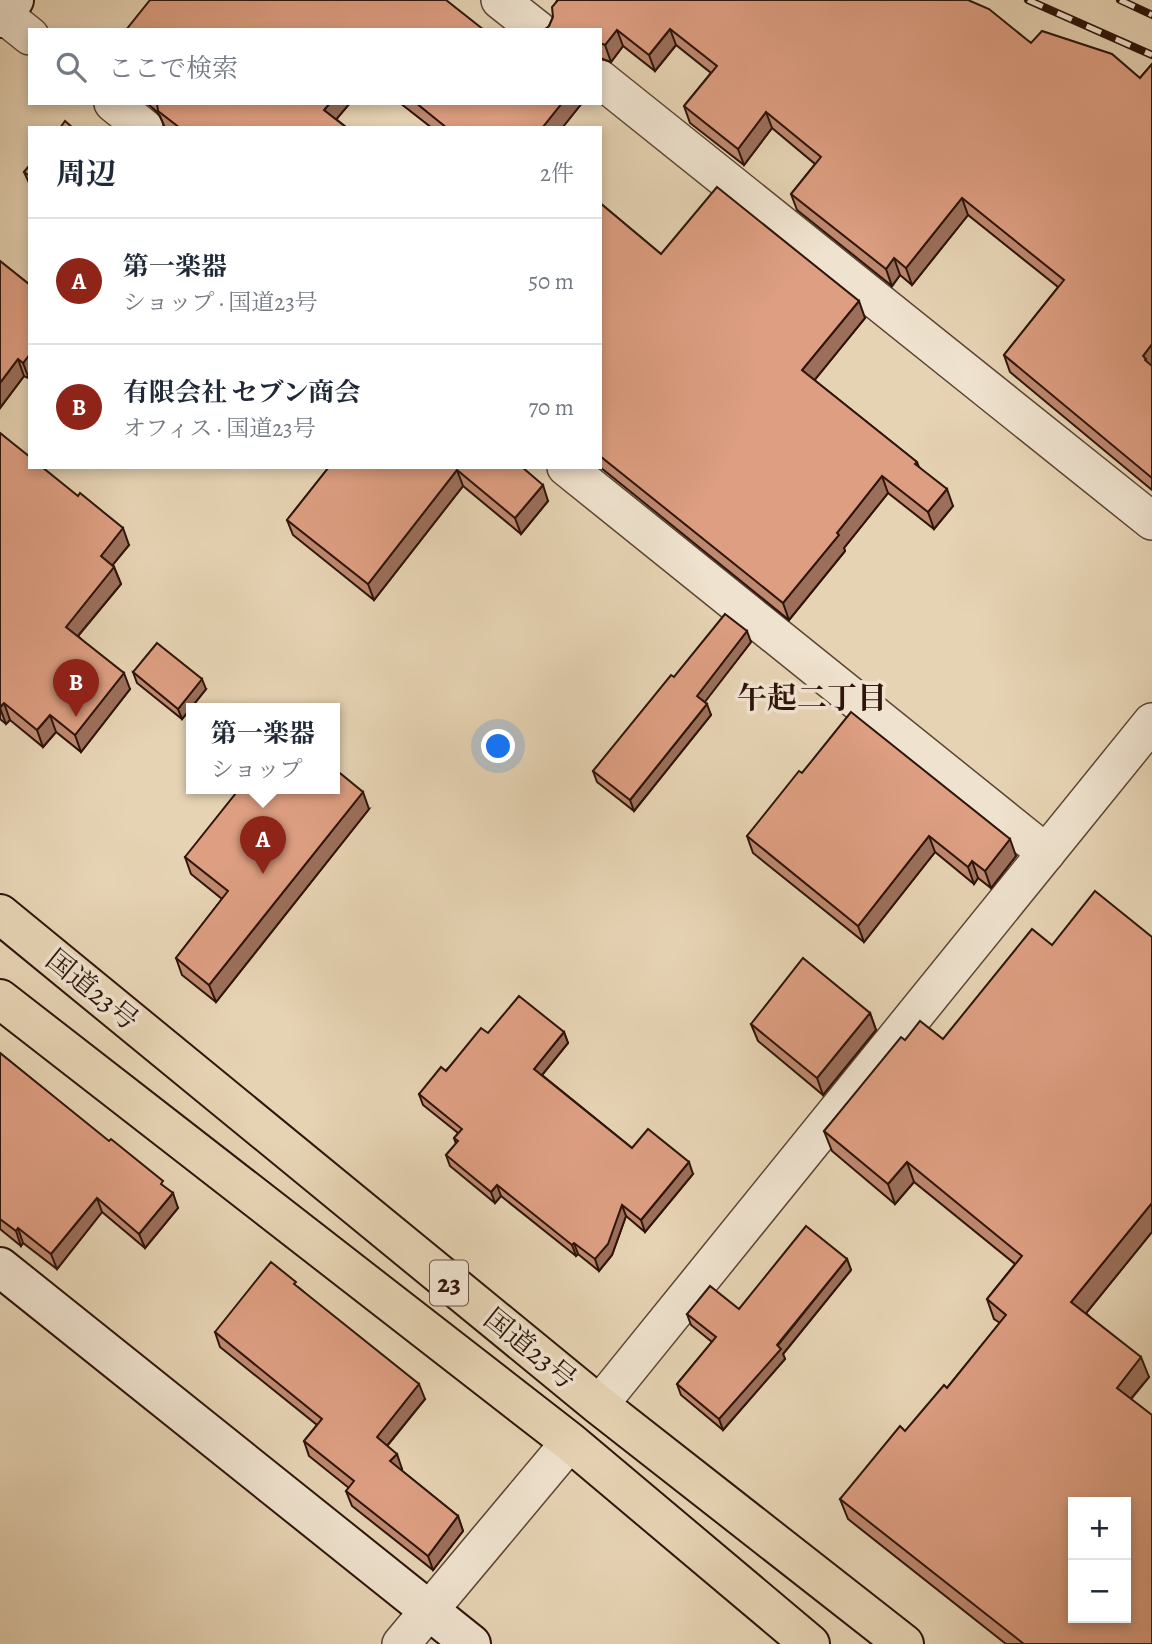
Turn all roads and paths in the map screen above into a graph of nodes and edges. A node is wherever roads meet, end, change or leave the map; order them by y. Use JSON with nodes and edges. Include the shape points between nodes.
{"nodes":[{"id":1,"x":500,"y":0,"type":"edge"},
{"id":2,"x":535,"y":28,"type":"edge"},
{"id":3,"x":602,"y":81,"type":"edge"},
{"id":4,"x":115,"y":105,"type":"edge"},
{"id":5,"x":142,"y":126,"type":"edge"},
{"id":6,"x":568,"y":469,"type":"edge"},
{"id":7,"x":1152,"y":521,"type":"edge"},
{"id":8,"x":1152,"y":722,"type":"edge"},
{"id":9,"x":1046,"y":853,"type":"junction"},
{"id":10,"x":0,"y":914,"type":"edge"},
{"id":11,"x":0,"y":999,"type":"edge"},
{"id":12,"x":0,"y":1267,"type":"edge"},
{"id":13,"x":599,"y":1405,"type":"junction"},
{"id":14,"x":570,"y":1442,"type":"junction"},
{"id":15,"x":429,"y":1610,"type":"junction"},
{"id":16,"x":401,"y":1644,"type":"edge"},
{"id":17,"x":471,"y":1644,"type":"edge"},
{"id":18,"x":810,"y":1644,"type":"edge"},
{"id":19,"x":904,"y":1644,"type":"edge"}],
"edges":[{"from":1,"to":2,"type":"street"},
{"from":3,"to":7,"type":"street"},
{"from":4,"to":5,"type":"street"},
{"from":6,"to":9,"type":"street"},
{"from":8,"to":9,"type":"street"},
{"from":9,"to":13,"type":"street"},
{"from":10,"to":13,"type":"highway","name":"国道23号","number":"23"},
{"from":11,"to":14,"type":"highway","name":"国道23号","number":"23"},
{"from":12,"to":15,"type":"street"},
{"from":13,"to":19,"type":"highway","name":"国道23号","number":"23"},
{"from":14,"to":15,"type":"street"},
{"from":14,"to":18,"type":"highway","name":"国道23号","number":"23"},
{"from":15,"to":16,"type":"street"},
{"from":15,"to":17,"type":"street"}]}
